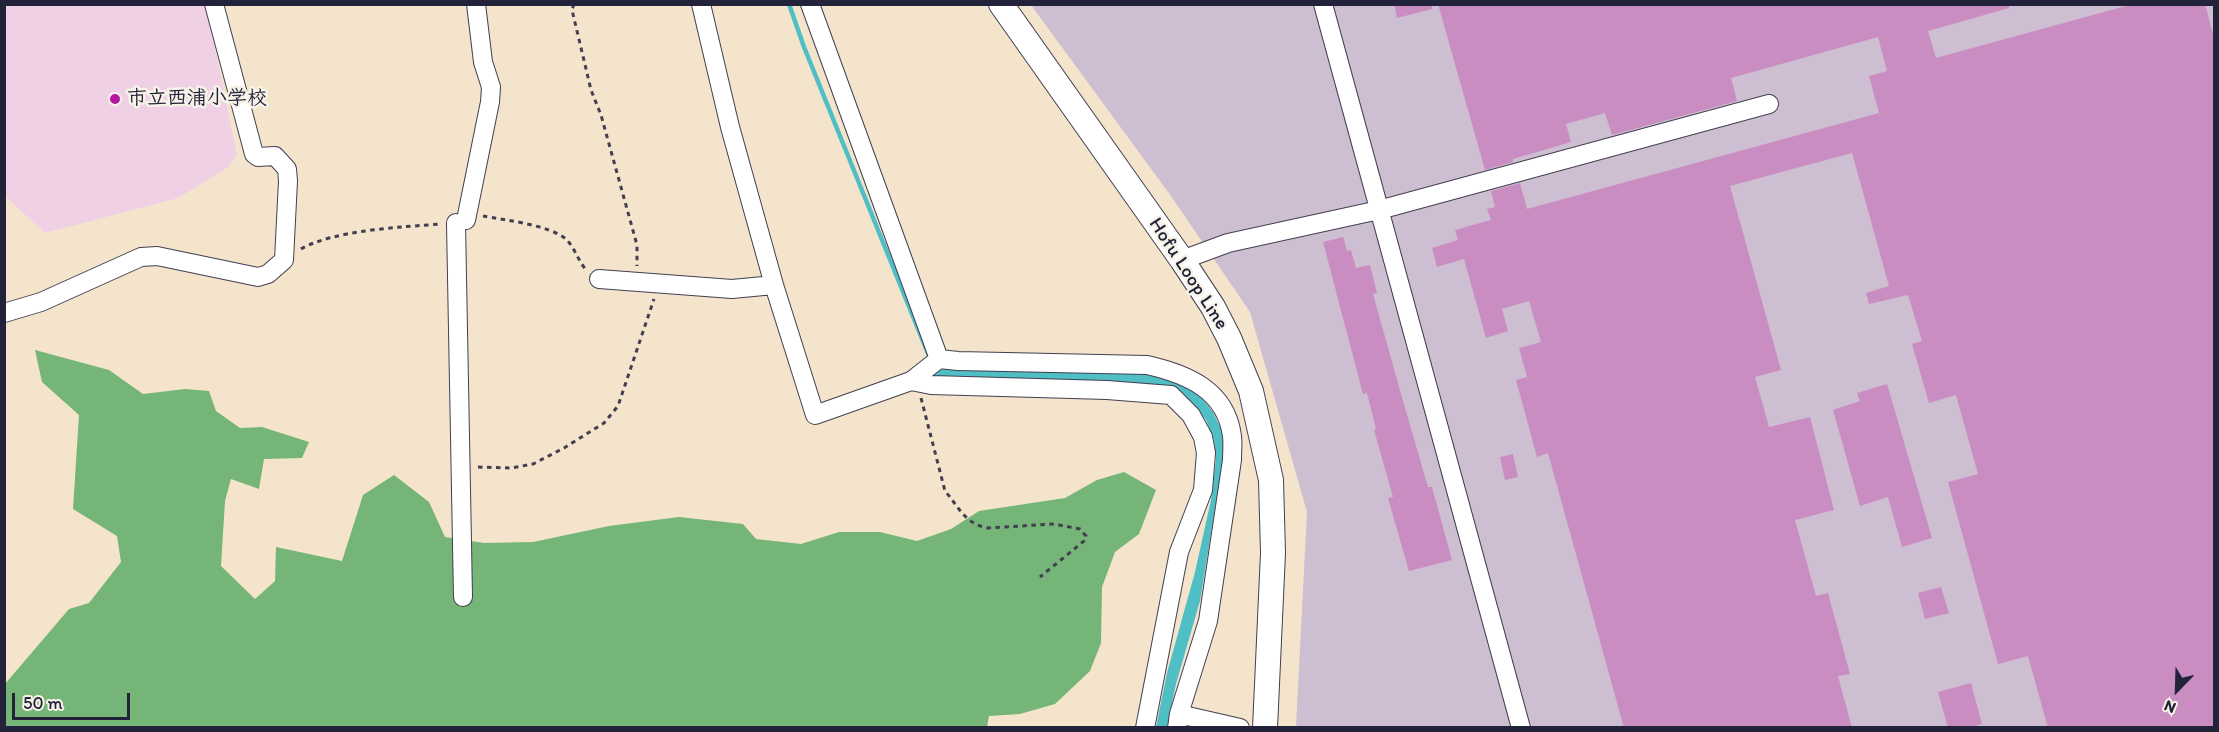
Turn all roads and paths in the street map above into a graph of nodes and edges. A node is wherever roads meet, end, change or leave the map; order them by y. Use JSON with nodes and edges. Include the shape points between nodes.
{"nodes":[{"id":1,"x":214,"y":4,"type":"edge"},
{"id":2,"x":476,"y":4,"type":"edge"},
{"id":3,"x":574,"y":4,"type":"edge"},
{"id":4,"x":702,"y":4,"type":"edge"},
{"id":5,"x":810,"y":4,"type":"edge"},
{"id":6,"x":1001,"y":4,"type":"edge"},
{"id":7,"x":1323,"y":4,"type":"edge"},
{"id":8,"x":1769,"y":104,"type":"dead end"},
{"id":9,"x":1379,"y":210,"type":"junction"},
{"id":10,"x":461,"y":221,"type":"junction"},
{"id":11,"x":284,"y":260,"type":"junction"},
{"id":12,"x":1182,"y":260,"type":"junction"},
{"id":13,"x":598,"y":279,"type":"joint"},
{"id":14,"x":637,"y":281,"type":"junction"},
{"id":15,"x":659,"y":284,"type":"junction"},
{"id":16,"x":774,"y":285,"type":"junction"},
{"id":17,"x":4,"y":313,"type":"edge"},
{"id":18,"x":939,"y":359,"type":"junction"},
{"id":19,"x":913,"y":381,"type":"junction"},
{"id":20,"x":461,"y":466,"type":"junction"},
{"id":21,"x":1040,"y":576,"type":"dead end"},
{"id":22,"x":463,"y":597,"type":"dead end"},
{"id":23,"x":1178,"y":721,"type":"edge"},
{"id":24,"x":1145,"y":728,"type":"edge"},
{"id":25,"x":1240,"y":728,"type":"edge"},
{"id":26,"x":1265,"y":728,"type":"edge"},
{"id":27,"x":1521,"y":728,"type":"edge"}],
"edges":[{"from":1,"to":11,"type":"street","via":[[254,154],[275,156],[287,169]]},
{"from":2,"to":10,"type":"street","via":[[483,62],[491,87],[490,102]]},
{"from":3,"to":14,"type":"path","via":[[572,10],[591,90],[636,245]]},
{"from":4,"to":16,"type":"street","via":[[730,127]]},
{"from":5,"to":18,"type":"street"},
{"from":6,"to":12,"type":"main road","name":"Hofu Loop Line"},
{"from":7,"to":9,"type":"street"},
{"from":8,"to":9,"type":"street"},
{"from":9,"to":12,"type":"street","via":[[1228,243]]},
{"from":9,"to":27,"type":"street"},
{"from":10,"to":11,"type":"path","via":[[329,238]]},
{"from":10,"to":13,"type":"path","via":[[482,216],[547,230],[573,246],[578,260]]},
{"from":10,"to":20,"type":"street"},
{"from":11,"to":17,"type":"street","via":[[258,277],[157,256],[141,257],[41,302]]},
{"from":12,"to":26,"type":"main road","name":"Hofu Loop Line","via":[[1224,327],[1251,391],[1271,480],[1273,552]]},
{"from":13,"to":14,"type":"street"},
{"from":14,"to":15,"type":"street"},
{"from":15,"to":16,"type":"street","via":[[732,289]]},
{"from":15,"to":20,"type":"path","via":[[618,406],[604,423],[533,464],[511,468]]},
{"from":16,"to":19,"type":"street","via":[[815,415]]},
{"from":18,"to":19,"type":"street"},
{"from":18,"to":23,"type":"street","via":[[1147,365],[1191,378],[1206,388],[1225,413],[1232,435],[1232,460],[1209,609]]},
{"from":19,"to":21,"type":"path","via":[[945,491],[961,514],[987,528],[1054,524],[1080,529],[1086,536]]},
{"from":19,"to":24,"type":"street","via":[[931,385],[1171,395],[1191,415],[1203,437],[1206,453],[1203,490],[1179,552]]},
{"from":20,"to":22,"type":"street"},
{"from":23,"to":25,"type":"street"}]}
